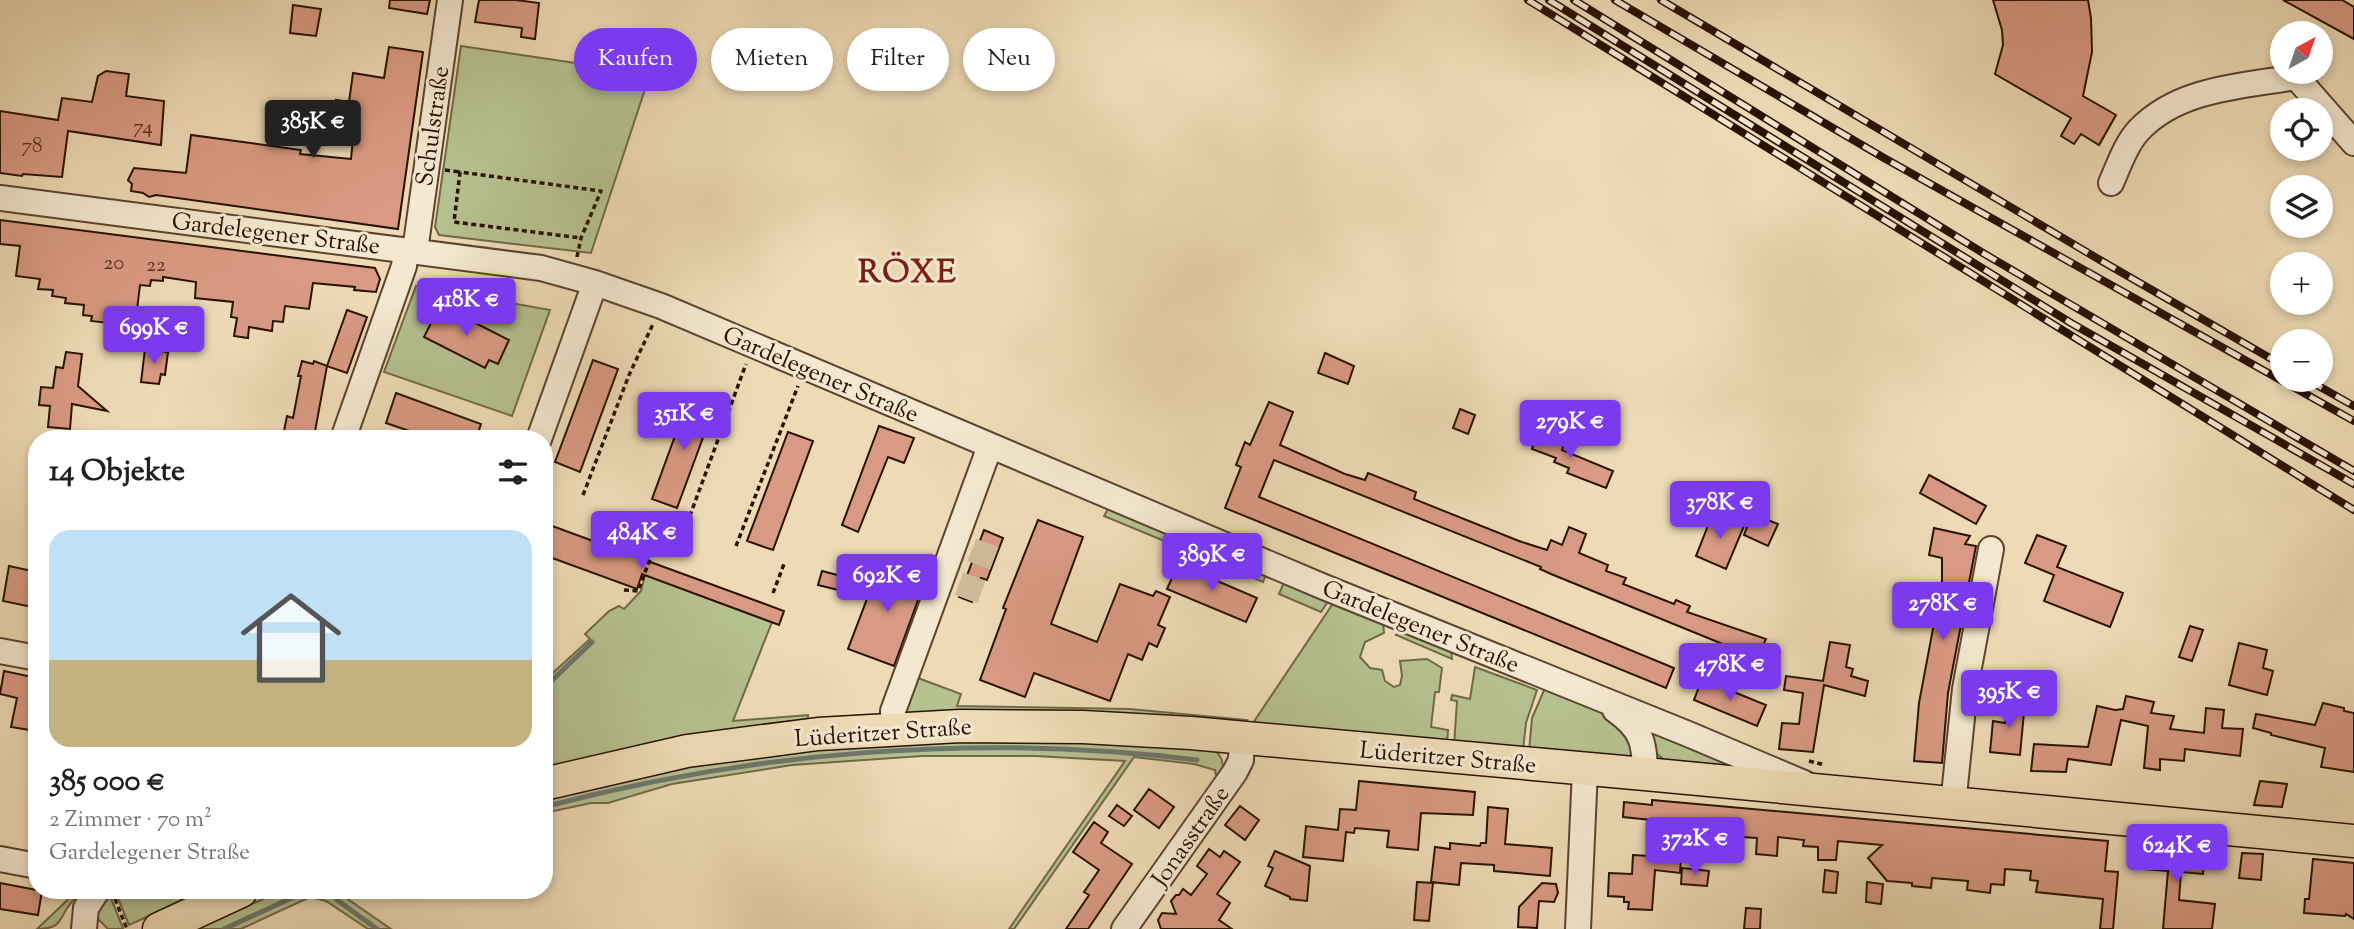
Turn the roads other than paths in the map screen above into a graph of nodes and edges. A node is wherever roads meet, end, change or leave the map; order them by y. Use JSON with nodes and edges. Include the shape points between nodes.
{"nodes":[{"id":1,"x":450,"y":0,"type":"edge"},
{"id":2,"x":2354,"y":143,"type":"edge"},
{"id":3,"x":2111,"y":183,"type":"dead end"},
{"id":4,"x":0,"y":198,"type":"edge"},
{"id":5,"x":411,"y":251,"type":"junction"},
{"id":6,"x":583,"y":270,"type":"junction"},
{"id":7,"x":346,"y":430,"type":"edge"},
{"id":8,"x":541,"y":430,"type":"edge"},
{"id":9,"x":990,"y":446,"type":"junction"},
{"id":10,"x":1991,"y":549,"type":"dead end"},
{"id":11,"x":0,"y":651,"type":"edge"},
{"id":12,"x":28,"y":656,"type":"edge"},
{"id":13,"x":1600,"y":699,"type":"junction"},
{"id":14,"x":892,"y":728,"type":"junction"},
{"id":15,"x":1242,"y":738,"type":"junction"},
{"id":16,"x":1585,"y":769,"type":"junction"},
{"id":17,"x":1644,"y":774,"type":"junction"},
{"id":18,"x":1832,"y":779,"type":"junction"},
{"id":19,"x":553,"y":782,"type":"edge"},
{"id":20,"x":1954,"y":804,"type":"junction"},
{"id":21,"x":2354,"y":841,"type":"edge"},
{"id":22,"x":0,"y":859,"type":"edge"},
{"id":23,"x":28,"y":864,"type":"edge"},
{"id":24,"x":92,"y":899,"type":"edge"},
{"id":25,"x":224,"y":899,"type":"edge"},
{"id":26,"x":84,"y":929,"type":"edge"},
{"id":27,"x":159,"y":929,"type":"edge"},
{"id":28,"x":1124,"y":929,"type":"edge"},
{"id":29,"x":1578,"y":929,"type":"edge"}],
"edges":[{"from":1,"to":5,"type":"street","name":"Schulstraße"},
{"from":2,"to":3,"type":"street","via":[[2296,77],[2203,93],[2176,103],[2138,131]]},
{"from":4,"to":5,"type":"street","name":"Gardelegener Straße"},
{"from":5,"to":6,"type":"street","name":"Gardelegener Straße"},
{"from":5,"to":7,"type":"street","name":"Schulstraße"},
{"from":6,"to":8,"type":"street"},
{"from":6,"to":9,"type":"street","name":"Gardelegener Straße"},
{"from":9,"to":13,"type":"street","name":"Gardelegener Straße"},
{"from":9,"to":14,"type":"street","via":[[893,711]]},
{"from":10,"to":20,"type":"street","via":[[1965,689]]},
{"from":11,"to":12,"type":"street"},
{"from":13,"to":17,"type":"street","name":"Gardelegener Straße","via":[[1631,724],[1643,741]]},
{"from":13,"to":18,"type":"street","name":"Gardelegener Straße"},
{"from":14,"to":15,"type":"main road","name":"Lüderitzer Straße","via":[[1083,727]]},
{"from":14,"to":19,"type":"main road","name":"Lüderitzer Straße","via":[[687,751]]},
{"from":15,"to":16,"type":"main road","name":"Lüderitzer Straße"},
{"from":15,"to":28,"type":"street","name":"Jonasstraße","via":[[1235,772]]},
{"from":16,"to":17,"type":"main road","name":"Lüderitzer Straße"},
{"from":16,"to":29,"type":"street"},
{"from":17,"to":18,"type":"main road","name":"Lüderitzer Straße"},
{"from":18,"to":20,"type":"main road","name":"Lüderitzer Straße"},
{"from":20,"to":21,"type":"main road","name":"Lüderitzer Straße"},
{"from":22,"to":23,"type":"street"},
{"from":24,"to":26,"type":"street"},
{"from":25,"to":27,"type":"main road"}]}
